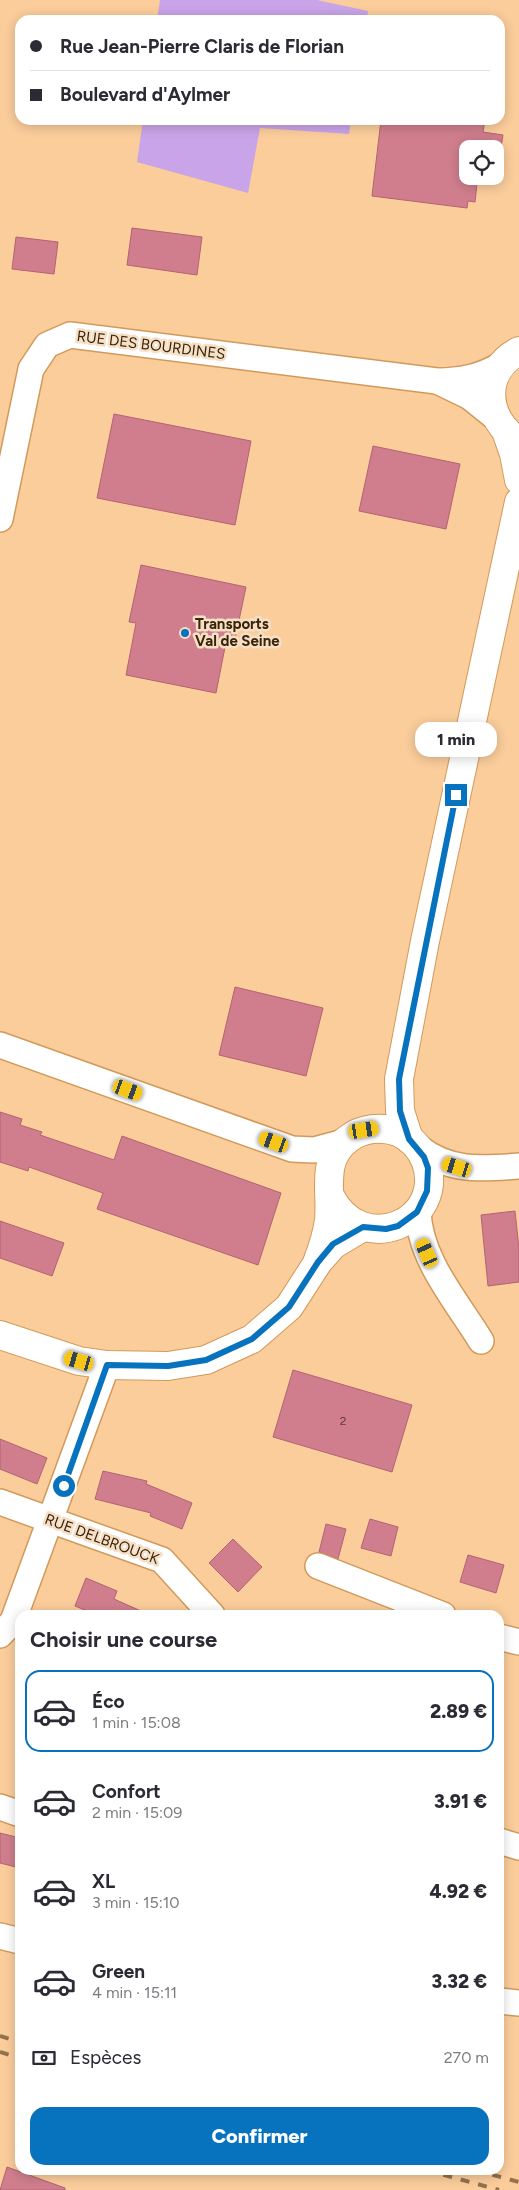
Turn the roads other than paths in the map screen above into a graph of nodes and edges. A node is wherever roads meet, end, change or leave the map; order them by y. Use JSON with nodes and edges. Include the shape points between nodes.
{"nodes":[{"id":1,"x":510,"y":358,"type":"edge"},
{"id":2,"x":437,"y":381,"type":"junction"},
{"id":3,"x":507,"y":430,"type":"edge"},
{"id":4,"x":519,"y":480,"type":"edge"},
{"id":5,"x":519,"y":502,"type":"edge"},
{"id":6,"x":0,"y":519,"type":"edge"},
{"id":7,"x":0,"y":1044,"type":"edge"},
{"id":8,"x":399,"y":1079,"type":"junction"},
{"id":9,"x":354,"y":1136,"type":"junction"},
{"id":10,"x":413,"y":1143,"type":"junction"},
{"id":11,"x":292,"y":1149,"type":"junction"},
{"id":12,"x":519,"y":1166,"type":"edge"},
{"id":13,"x":474,"y":1169,"type":"junction"},
{"id":14,"x":329,"y":1192,"type":"junction"},
{"id":15,"x":423,"y":1200,"type":"junction"},
{"id":16,"x":375,"y":1228,"type":"junction"},
{"id":17,"x":318,"y":1262,"type":"junction"},
{"id":18,"x":432,"y":1262,"type":"junction"},
{"id":19,"x":0,"y":1334,"type":"edge"},
{"id":20,"x":481,"y":1340,"type":"dead end"},
{"id":21,"x":107,"y":1365,"type":"junction"},
{"id":22,"x":0,"y":1502,"type":"edge"},
{"id":23,"x":52,"y":1520,"type":"junction"},
{"id":24,"x":318,"y":1566,"type":"dead end"},
{"id":25,"x":17,"y":1610,"type":"edge"},
{"id":26,"x":207,"y":1610,"type":"edge"},
{"id":27,"x":430,"y":1610,"type":"edge"},
{"id":28,"x":15,"y":1616,"type":"edge"},
{"id":29,"x":0,"y":1634,"type":"edge"},
{"id":30,"x":504,"y":1638,"type":"edge"},
{"id":31,"x":519,"y":1642,"type":"edge"},
{"id":32,"x":0,"y":1807,"type":"edge"},
{"id":33,"x":15,"y":1812,"type":"edge"},
{"id":34,"x":504,"y":1842,"type":"edge"},
{"id":35,"x":519,"y":1847,"type":"edge"},
{"id":36,"x":0,"y":1936,"type":"edge"},
{"id":37,"x":15,"y":1940,"type":"edge"},
{"id":38,"x":504,"y":2001,"type":"edge"},
{"id":39,"x":519,"y":2003,"type":"edge"}],
"edges":[{"from":1,"to":2,"type":"street","name":"RUE DES BOURDINES","via":[[476,377]]},
{"from":1,"to":3,"type":"street","via":[[495,375],[491,391]]},
{"from":2,"to":3,"type":"street","name":"RUE DES BOURDINES","via":[[485,407]]},
{"from":2,"to":6,"type":"street","name":"RUE DES BOURDINES","via":[[70,336],[47,345],[31,369]]},
{"from":3,"to":4,"type":"street"},
{"from":5,"to":8,"type":"street","via":[[425,941]]},
{"from":7,"to":11,"type":"street"},
{"from":8,"to":9,"type":"street","via":[[384,1107]]},
{"from":8,"to":10,"type":"street","via":[[400,1111]]},
{"from":9,"to":10,"type":"street","via":[[388,1129]]},
{"from":9,"to":11,"type":"street","via":[[314,1150]]},
{"from":9,"to":14,"type":"street","via":[[331,1161]]},
{"from":10,"to":13,"type":"street","via":[[442,1162]]},
{"from":10,"to":15,"type":"street","via":[[428,1168]]},
{"from":11,"to":14,"type":"street","via":[[314,1168]]},
{"from":12,"to":13,"type":"street"},
{"from":13,"to":15,"type":"street","via":[[446,1179]]},
{"from":14,"to":16,"type":"street","via":[[343,1216]]},
{"from":14,"to":17,"type":"street","via":[[326,1236]]},
{"from":15,"to":16,"type":"street","via":[[408,1220]]},
{"from":15,"to":18,"type":"street","via":[[420,1232]]},
{"from":16,"to":17,"type":"street","via":[[333,1244]]},
{"from":16,"to":18,"type":"street","via":[[406,1239]]},
{"from":17,"to":21,"type":"street","via":[[289,1307],[252,1339],[206,1360],[168,1366]]},
{"from":18,"to":20,"type":"street"},
{"from":19,"to":21,"type":"street","via":[[79,1361]]},
{"from":21,"to":23,"type":"street"},
{"from":22,"to":23,"type":"street","name":"RUE DELBROUCK"},
{"from":23,"to":25,"type":"street"},
{"from":23,"to":26,"type":"street","name":"RUE DELBROUCK","via":[[162,1560]]},
{"from":24,"to":27,"type":"street"},
{"from":28,"to":29,"type":"street"},
{"from":30,"to":31,"type":"street"},
{"from":32,"to":33,"type":"street"},
{"from":34,"to":35,"type":"street"},
{"from":36,"to":37,"type":"street"},
{"from":38,"to":39,"type":"street"}]}
